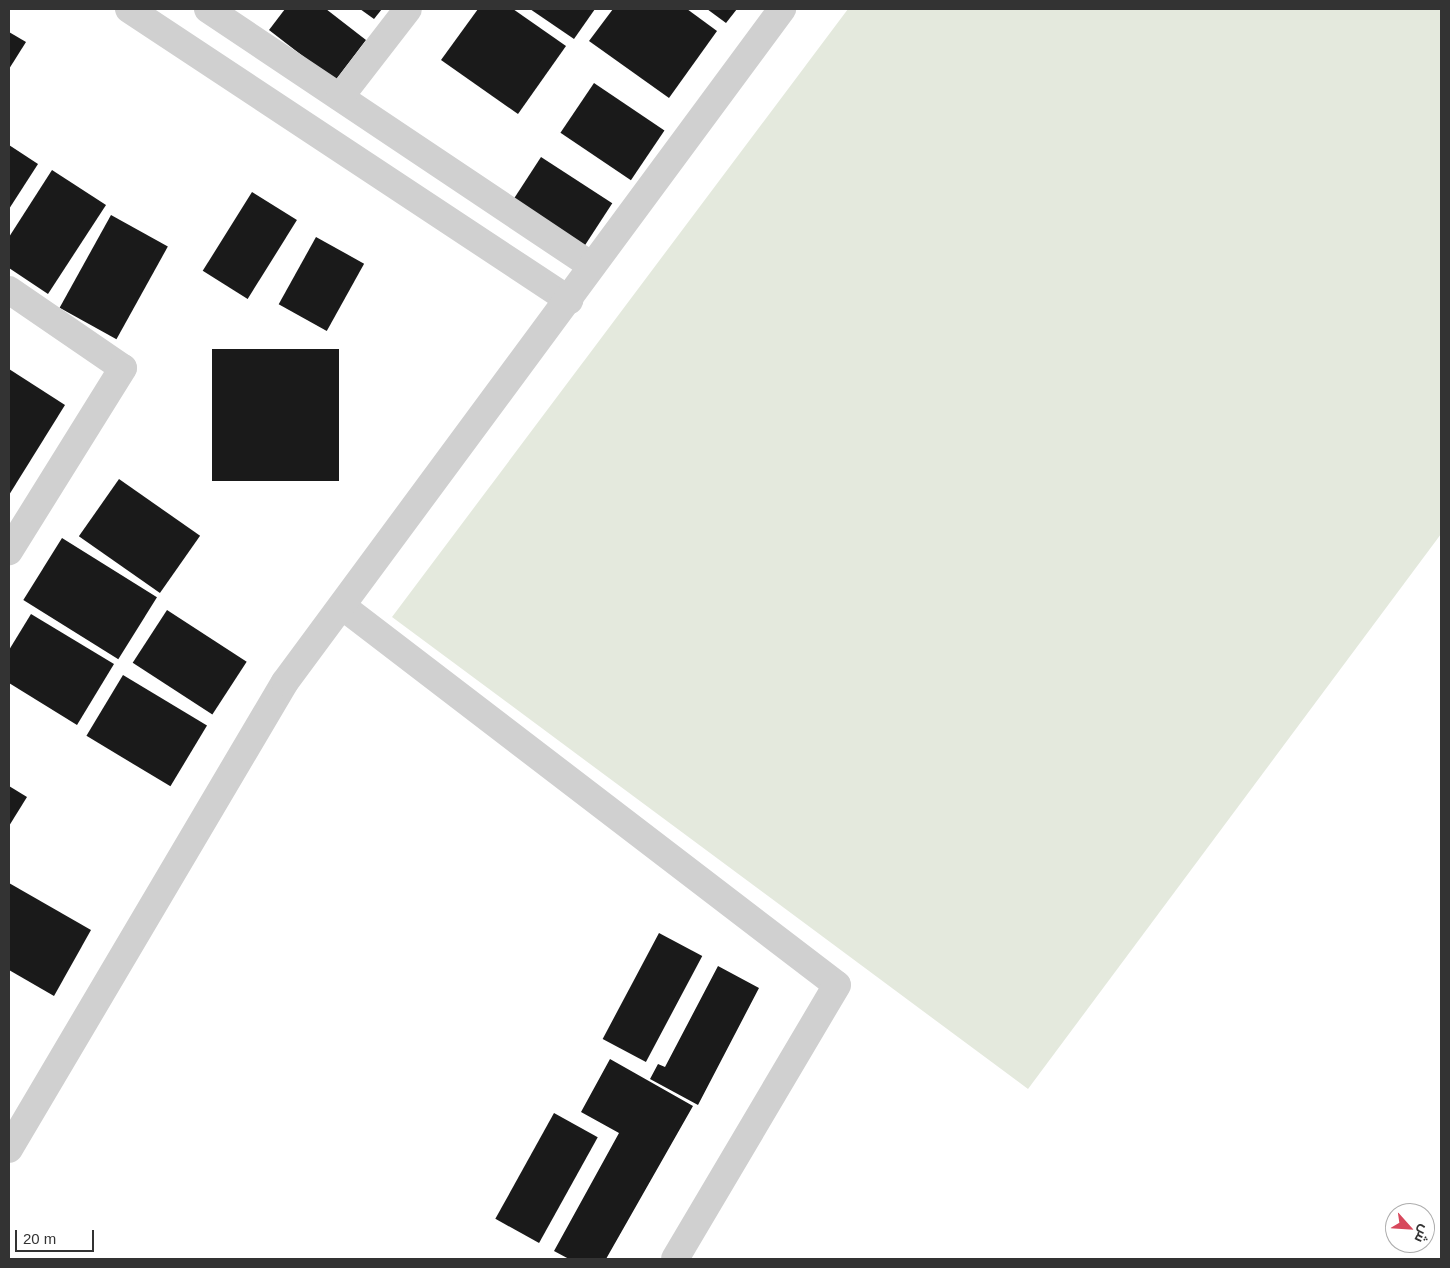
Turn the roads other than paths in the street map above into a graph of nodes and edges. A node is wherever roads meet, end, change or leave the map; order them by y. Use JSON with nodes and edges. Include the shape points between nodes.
{"nodes":[{"id":1,"x":129,"y":9,"type":"edge"},
{"id":2,"x":209,"y":9,"type":"edge"},
{"id":3,"x":408,"y":9,"type":"edge"},
{"id":4,"x":782,"y":9,"type":"edge"},
{"id":5,"x":340,"y":97,"type":"junction"},
{"id":6,"x":591,"y":265,"type":"junction"},
{"id":7,"x":9,"y":290,"type":"edge"},
{"id":8,"x":569,"y":300,"type":"junction"},
{"id":9,"x":9,"y":551,"type":"edge"},
{"id":10,"x":342,"y":606,"type":"junction"},
{"id":11,"x":9,"y":1149,"type":"edge"},
{"id":12,"x":675,"y":1259,"type":"edge"}],
"edges":[{"from":1,"to":8,"type":"street"},
{"from":2,"to":5,"type":"street"},
{"from":3,"to":5,"type":"street"},
{"from":4,"to":6,"type":"street"},
{"from":5,"to":6,"type":"street"},
{"from":6,"to":8,"type":"street"},
{"from":7,"to":9,"type":"street","via":[[123,368]]},
{"from":8,"to":10,"type":"street"},
{"from":10,"to":11,"type":"street","via":[[285,682]]},
{"from":10,"to":12,"type":"street","via":[[837,985]]}]}
